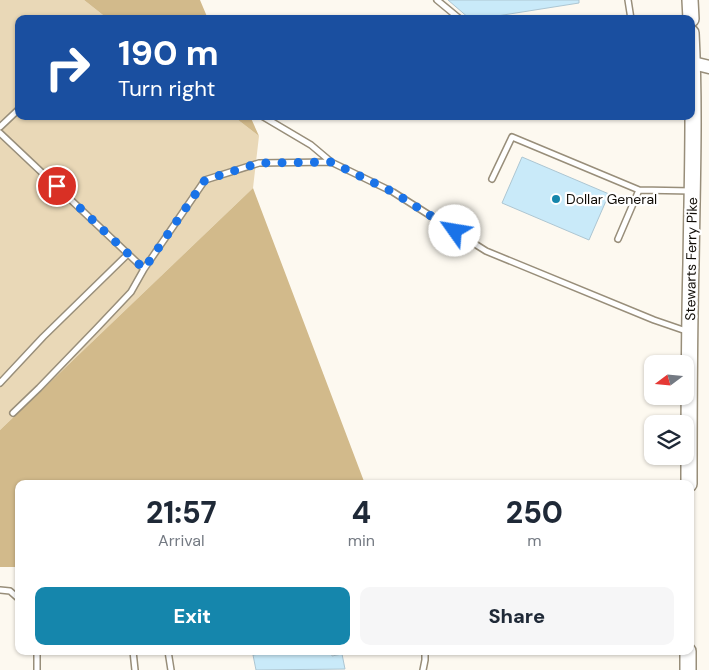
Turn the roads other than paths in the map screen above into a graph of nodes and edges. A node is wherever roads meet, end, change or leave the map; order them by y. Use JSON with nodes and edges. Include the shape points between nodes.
{"nodes":[{"id":1,"x":437,"y":0,"type":"edge"},
{"id":2,"x":628,"y":0,"type":"edge"},
{"id":3,"x":690,"y":0,"type":"edge"},
{"id":4,"x":455,"y":15,"type":"edge"},
{"id":5,"x":631,"y":15,"type":"edge"},
{"id":6,"x":690,"y":15,"type":"edge"},
{"id":7,"x":695,"y":64,"type":"edge"},
{"id":8,"x":709,"y":67,"type":"edge"},
{"id":9,"x":15,"y":114,"type":"edge"},
{"id":10,"x":269,"y":120,"type":"edge"},
{"id":11,"x":692,"y":120,"type":"edge"},
{"id":12,"x":0,"y":127,"type":"edge"},
{"id":13,"x":0,"y":133,"type":"edge"},
{"id":14,"x":331,"y":162,"type":"junction"},
{"id":15,"x":492,"y":180,"type":"dead end"},
{"id":16,"x":639,"y":190,"type":"junction"},
{"id":17,"x":692,"y":190,"type":"junction"},
{"id":18,"x":618,"y":240,"type":"dead end"},
{"id":19,"x":128,"y":254,"type":"junction"},
{"id":20,"x":144,"y":269,"type":"junction"},
{"id":21,"x":689,"y":333,"type":"junction"},
{"id":22,"x":0,"y":382,"type":"edge"},
{"id":23,"x":12,"y":413,"type":"dead end"},
{"id":24,"x":689,"y":480,"type":"edge"},
{"id":25,"x":0,"y":590,"type":"edge"},
{"id":26,"x":15,"y":595,"type":"edge"},
{"id":27,"x":37,"y":655,"type":"edge"},
{"id":28,"x":133,"y":655,"type":"edge"},
{"id":29,"x":169,"y":655,"type":"edge"},
{"id":30,"x":425,"y":655,"type":"edge"},
{"id":31,"x":688,"y":655,"type":"edge"},
{"id":32,"x":37,"y":670,"type":"edge"},
{"id":33,"x":135,"y":670,"type":"edge"},
{"id":34,"x":171,"y":670,"type":"edge"},
{"id":35,"x":423,"y":670,"type":"edge"},
{"id":36,"x":688,"y":670,"type":"edge"}],
"edges":[{"from":1,"to":4,"type":"lane"},
{"from":2,"to":5,"type":"lane"},
{"from":3,"to":6,"type":"main road"},
{"from":7,"to":8,"type":"street"},
{"from":9,"to":12,"type":"lane"},
{"from":10,"to":14,"type":"lane","via":[[311,145]]},
{"from":11,"to":17,"type":"main road","name":"Stewarts Ferry Pike"},
{"from":13,"to":19,"type":"lane"},
{"from":14,"to":20,"type":"lane","via":[[259,163],[205,180]]},
{"from":14,"to":21,"type":"lane","via":[[393,192],[486,251]]},
{"from":15,"to":16,"type":"lane","via":[[512,137]]},
{"from":16,"to":17,"type":"lane"},
{"from":16,"to":18,"type":"lane"},
{"from":17,"to":21,"type":"main road","name":"Stewarts Ferry Pike"},
{"from":19,"to":20,"type":"lane"},
{"from":19,"to":22,"type":"lane"},
{"from":20,"to":23,"type":"lane","via":[[131,292]]},
{"from":21,"to":24,"type":"main road","name":"Stewarts Ferry Pike"},
{"from":25,"to":26,"type":"lane"},
{"from":27,"to":32,"type":"lane"},
{"from":28,"to":33,"type":"lane"},
{"from":29,"to":34,"type":"lane"},
{"from":30,"to":35,"type":"lane"},
{"from":31,"to":36,"type":"main road"}]}
